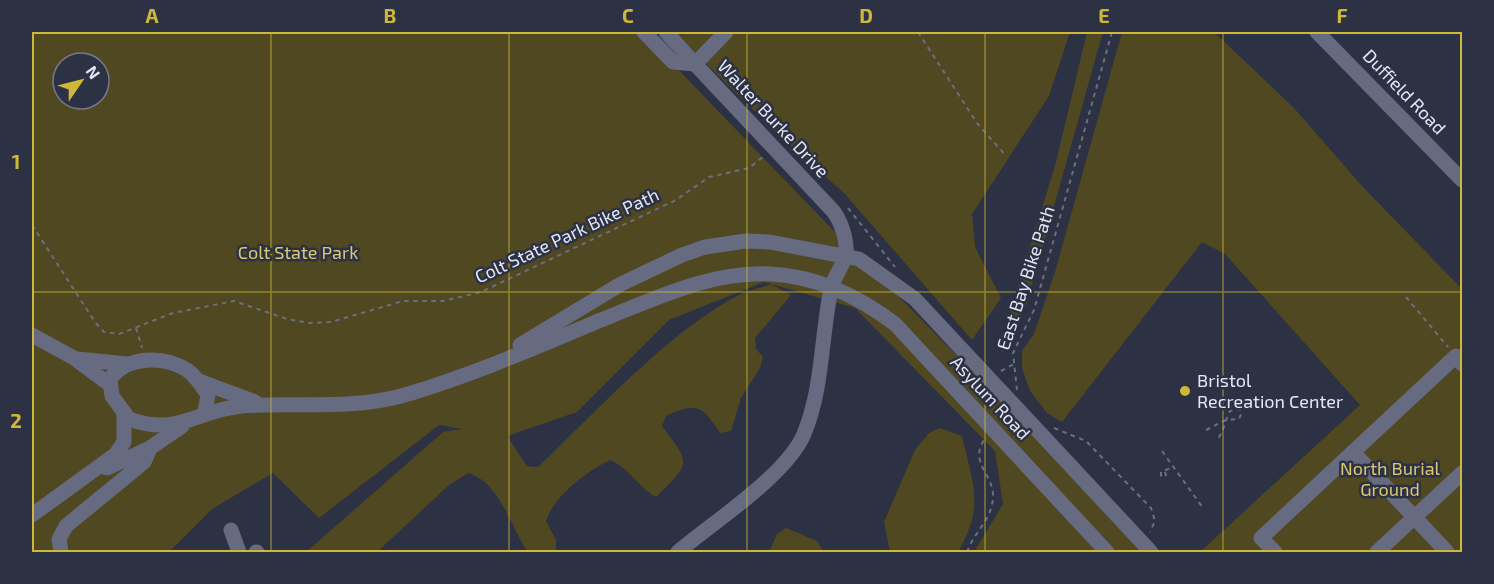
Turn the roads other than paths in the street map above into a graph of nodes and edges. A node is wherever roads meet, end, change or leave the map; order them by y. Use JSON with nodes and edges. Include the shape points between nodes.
{"nodes":[{"id":1,"x":644,"y":32,"type":"edge"},
{"id":2,"x":666,"y":32,"type":"edge"},
{"id":3,"x":726,"y":32,"type":"edge"},
{"id":4,"x":1317,"y":32,"type":"edge"},
{"id":5,"x":694,"y":64,"type":"junction"},
{"id":6,"x":1460,"y":172,"type":"edge"},
{"id":7,"x":846,"y":257,"type":"junction"},
{"id":8,"x":831,"y":287,"type":"junction"},
{"id":9,"x":32,"y":335,"type":"edge"},
{"id":10,"x":74,"y":358,"type":"junction"},
{"id":11,"x":1459,"y":360,"type":"edge"},
{"id":12,"x":127,"y":364,"type":"junction"},
{"id":13,"x":472,"y":370,"type":"junction"},
{"id":14,"x":198,"y":381,"type":"junction"},
{"id":15,"x":109,"y":384,"type":"junction"},
{"id":16,"x":266,"y":406,"type":"junction"},
{"id":17,"x":205,"y":412,"type":"junction"},
{"id":18,"x":124,"y":414,"type":"junction"},
{"id":19,"x":186,"y":423,"type":"junction"},
{"id":20,"x":150,"y":448,"type":"junction"},
{"id":21,"x":1353,"y":452,"type":"junction"},
{"id":22,"x":92,"y":473,"type":"junction"},
{"id":23,"x":1462,"y":473,"type":"edge"},
{"id":24,"x":32,"y":515,"type":"edge"},
{"id":25,"x":1415,"y":518,"type":"junction"},
{"id":26,"x":231,"y":530,"type":"dead end"},
{"id":27,"x":1146,"y":547,"type":"edge"},
{"id":28,"x":61,"y":552,"type":"edge"},
{"id":29,"x":239,"y":552,"type":"edge"},
{"id":30,"x":678,"y":552,"type":"edge"},
{"id":31,"x":1107,"y":552,"type":"edge"},
{"id":32,"x":1275,"y":552,"type":"edge"},
{"id":33,"x":1377,"y":552,"type":"edge"},
{"id":34,"x":1447,"y":552,"type":"edge"}],
"edges":[{"from":1,"to":5,"type":"street","name":"Walter Burke Drive","via":[[673,62]]},
{"from":2,"to":5,"type":"street"},
{"from":3,"to":5,"type":"street"},
{"from":4,"to":6,"type":"street","name":"Duffield Road"},
{"from":5,"to":7,"type":"street","name":"Walter Burke Drive","via":[[839,220]]},
{"from":7,"to":8,"type":"street"},
{"from":7,"to":13,"type":"street","via":[[770,242],[705,247],[621,284]]},
{"from":7,"to":27,"type":"street","name":"Asylum Road","via":[[859,259],[915,299]]},
{"from":8,"to":13,"type":"street","via":[[770,273],[710,280]]},
{"from":8,"to":30,"type":"street","via":[[820,374],[812,410],[797,447],[767,480]]},
{"from":8,"to":31,"type":"street","name":"Asylum Road","via":[[864,301],[895,324]]},
{"from":9,"to":10,"type":"street"},
{"from":10,"to":12,"type":"street"},
{"from":10,"to":15,"type":"street"},
{"from":11,"to":21,"type":"street"},
{"from":12,"to":14,"type":"street","via":[[145,360],[176,364]]},
{"from":12,"to":15,"type":"street","via":[[116,370]]},
{"from":13,"to":16,"type":"street","via":[[432,387],[385,399]]},
{"from":14,"to":16,"type":"street"},
{"from":14,"to":17,"type":"street","via":[[208,395]]},
{"from":15,"to":18,"type":"street"},
{"from":16,"to":17,"type":"street"},
{"from":17,"to":19,"type":"street"},
{"from":18,"to":19,"type":"street","via":[[154,426]]},
{"from":18,"to":22,"type":"street","via":[[124,442],[116,454]]},
{"from":19,"to":20,"type":"street"},
{"from":20,"to":22,"type":"street"},
{"from":20,"to":28,"type":"street","via":[[144,462],[66,526],[59,539]]},
{"from":21,"to":25,"type":"street"},
{"from":21,"to":32,"type":"street","via":[[1261,538]]},
{"from":22,"to":24,"type":"street"},
{"from":23,"to":25,"type":"street"},
{"from":25,"to":33,"type":"street"},
{"from":25,"to":34,"type":"street"},
{"from":26,"to":29,"type":"street"}]}
